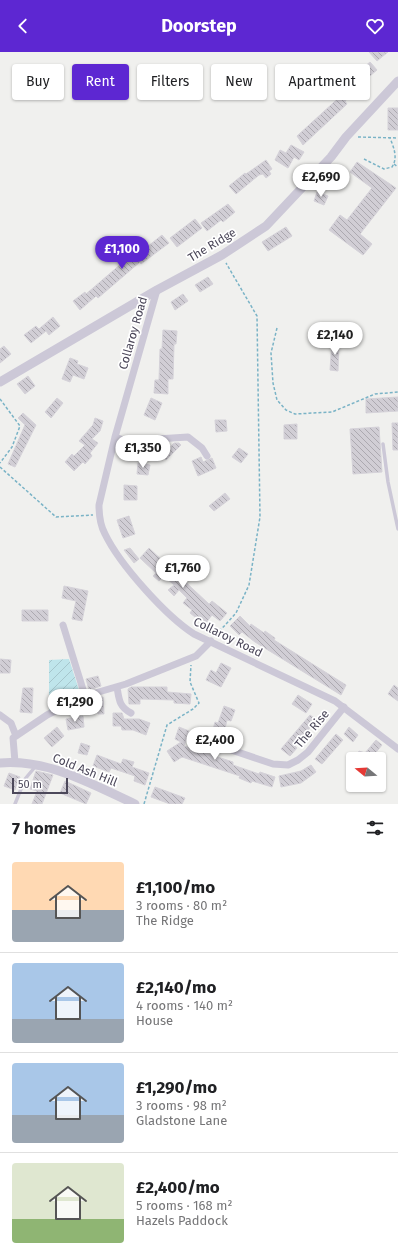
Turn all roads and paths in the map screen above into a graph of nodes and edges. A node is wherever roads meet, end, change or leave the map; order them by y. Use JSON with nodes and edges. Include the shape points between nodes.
{"nodes":[{"id":1,"x":398,"y":81,"type":"edge"},
{"id":2,"x":346,"y":137,"type":"junction"},
{"id":3,"x":390,"y":138,"type":"junction"},
{"id":4,"x":398,"y":138,"type":"edge"},
{"id":5,"x":364,"y":159,"type":"dead end"},
{"id":6,"x":394,"y":164,"type":"junction"},
{"id":7,"x":398,"y":167,"type":"edge"},
{"id":8,"x":222,"y":255,"type":"junction"},
{"id":9,"x":157,"y":290,"type":"junction"},
{"id":10,"x":277,"y":328,"type":"dead end"},
{"id":11,"x":0,"y":382,"type":"edge"},
{"id":12,"x":398,"y":392,"type":"edge"},
{"id":13,"x":0,"y":399,"type":"edge"},
{"id":14,"x":115,"y":437,"type":"junction"},
{"id":15,"x":383,"y":444,"type":"dead end"},
{"id":16,"x":207,"y":456,"type":"dead end"},
{"id":17,"x":0,"y":463,"type":"edge"},
{"id":18,"x":0,"y":467,"type":"edge"},
{"id":19,"x":99,"y":515,"type":"junction"},
{"id":20,"x":398,"y":529,"type":"edge"},
{"id":21,"x":63,"y":625,"type":"dead end"},
{"id":22,"x":211,"y":641,"type":"junction"},
{"id":23,"x":192,"y":658,"type":"junction"},
{"id":24,"x":117,"y":687,"type":"junction"},
{"id":25,"x":85,"y":696,"type":"junction"},
{"id":26,"x":344,"y":707,"type":"junction"},
{"id":27,"x":131,"y":713,"type":"dead end"},
{"id":28,"x":0,"y":715,"type":"edge"},
{"id":29,"x":16,"y":736,"type":"junction"},
{"id":30,"x":193,"y":737,"type":"dead end"},
{"id":31,"x":398,"y":749,"type":"edge"},
{"id":32,"x":15,"y":762,"type":"junction"},
{"id":33,"x":0,"y":764,"type":"edge"},
{"id":34,"x":36,"y":764,"type":"junction"},
{"id":35,"x":14,"y":804,"type":"edge"},
{"id":36,"x":133,"y":804,"type":"edge"},
{"id":37,"x":144,"y":804,"type":"edge"}],
"edges":[{"from":1,"to":2,"type":"street","name":"The Ridge"},
{"from":2,"to":3,"type":"path"},
{"from":2,"to":8,"type":"street","name":"The Ridge","via":[[331,157],[266,226]]},
{"from":3,"to":4,"type":"path"},
{"from":3,"to":6,"type":"path","via":[[395,150]]},
{"from":5,"to":6,"type":"path","via":[[384,169]]},
{"from":6,"to":7,"type":"path"},
{"from":8,"to":9,"type":"street","name":"The Ridge"},
{"from":8,"to":22,"type":"path","via":[[257,316],[260,516],[249,585],[236,612]]},
{"from":9,"to":11,"type":"street","name":"The Ridge"},
{"from":9,"to":14,"type":"street","name":"Collaroy Road"},
{"from":10,"to":12,"type":"path","via":[[271,353],[273,383],[277,400],[286,410],[295,414],[332,412],[375,394]]},
{"from":13,"to":17,"type":"path","via":[[20,426],[12,447]]},
{"from":14,"to":16,"type":"street","via":[[126,441],[188,437],[202,448]]},
{"from":14,"to":19,"type":"street","name":"Collaroy Road","via":[[99,505]]},
{"from":15,"to":20,"type":"lane"},
{"from":18,"to":19,"type":"path","via":[[56,517]]},
{"from":19,"to":22,"type":"street","name":"Collaroy Road","via":[[105,535],[140,582],[181,626]]},
{"from":21,"to":25,"type":"street"},
{"from":22,"to":23,"type":"street"},
{"from":22,"to":26,"type":"street","name":"Collaroy Road"},
{"from":23,"to":24,"type":"street"},
{"from":23,"to":37,"type":"path","via":[[190,682],[199,703],[193,710],[167,725]]},
{"from":24,"to":25,"type":"street"},
{"from":24,"to":27,"type":"street","via":[[120,705]]},
{"from":25,"to":29,"type":"street","via":[[48,715]]},
{"from":26,"to":30,"type":"street","name":"The Rise","via":[[308,752],[293,763],[273,764]]},
{"from":26,"to":31,"type":"street","name":"Collaroy Road"},
{"from":28,"to":29,"type":"street","via":[[11,723]]},
{"from":29,"to":32,"type":"street","via":[[13,738]]},
{"from":32,"to":33,"type":"street","name":"Cold Ash Hill"},
{"from":32,"to":34,"type":"street","name":"Cold Ash Hill"},
{"from":34,"to":35,"type":"lane","via":[[25,779]]},
{"from":34,"to":36,"type":"street","name":"Cold Ash Hill","via":[[64,772]]}]}
